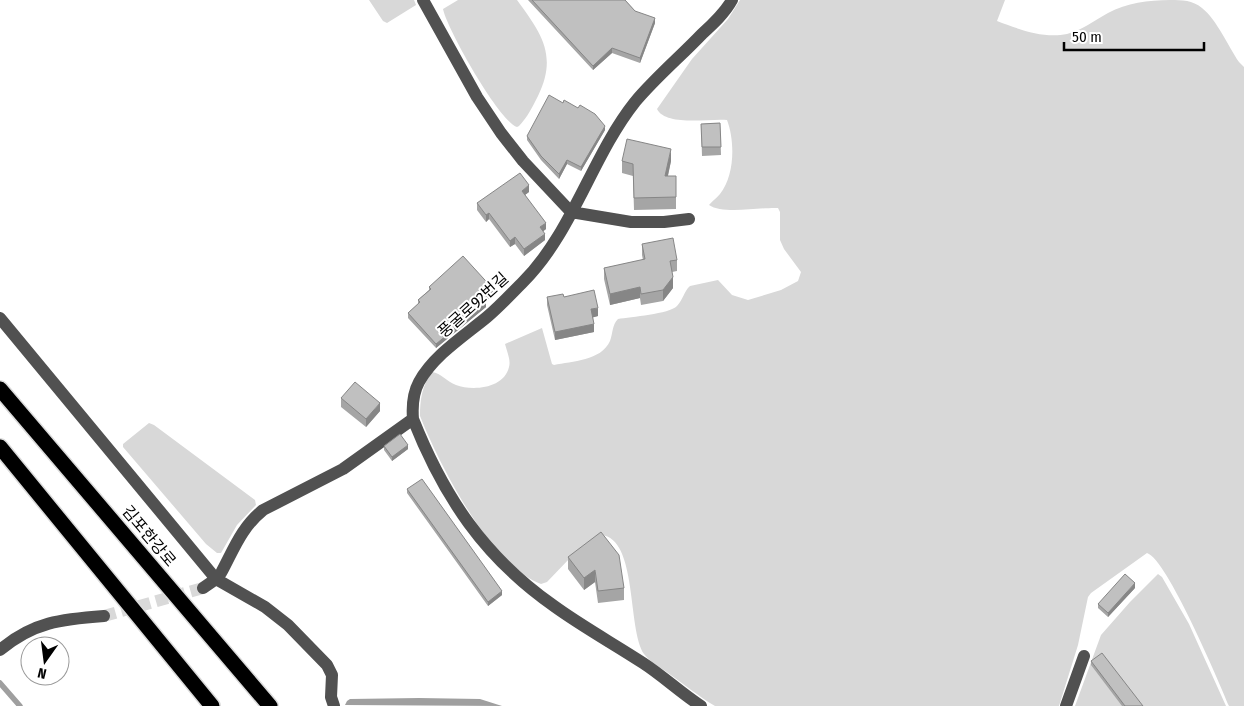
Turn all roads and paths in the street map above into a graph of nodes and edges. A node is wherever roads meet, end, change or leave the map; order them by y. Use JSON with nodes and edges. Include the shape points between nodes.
{"nodes":[{"id":1,"x":424,"y":0,"type":"edge"},
{"id":2,"x":732,"y":0,"type":"edge"},
{"id":3,"x":571,"y":212,"type":"junction"},
{"id":4,"x":689,"y":219,"type":"dead end"},
{"id":5,"x":0,"y":318,"type":"edge"},
{"id":6,"x":0,"y":389,"type":"edge"},
{"id":7,"x":413,"y":419,"type":"junction"},
{"id":8,"x":0,"y":447,"type":"edge"},
{"id":9,"x":216,"y":579,"type":"junction"},
{"id":10,"x":203,"y":588,"type":"tunnel mouth"},
{"id":11,"x":104,"y":616,"type":"tunnel mouth"},
{"id":12,"x":0,"y":650,"type":"edge"},
{"id":13,"x":1084,"y":656,"type":"dead end"},
{"id":14,"x":212,"y":706,"type":"edge"},
{"id":15,"x":270,"y":706,"type":"edge"},
{"id":16,"x":334,"y":706,"type":"edge"},
{"id":17,"x":701,"y":706,"type":"edge"},
{"id":18,"x":1066,"y":706,"type":"edge"}],
"edges":[{"from":1,"to":3,"type":"lane","via":[[477,97],[501,133]]},
{"from":2,"to":3,"type":"lane","name":"풍굴로92번길","via":[[626,114]]},
{"from":3,"to":4,"type":"lane","via":[[631,222]]},
{"from":3,"to":7,"type":"lane","name":"풍굴로92번길","via":[[525,280],[427,370],[414,394]]},
{"from":5,"to":9,"type":"lane"},
{"from":6,"to":15,"type":"highway","name":"김포한강로"},
{"from":7,"to":9,"type":"lane","via":[[343,469],[254,517],[241,533]]},
{"from":7,"to":17,"type":"lane","via":[[450,495],[474,532],[499,561],[555,607],[642,662]]},
{"from":8,"to":14,"type":"highway"},
{"from":9,"to":10,"type":"lane"},
{"from":9,"to":16,"type":"lane","via":[[266,607],[327,665],[332,675]]},
{"from":11,"to":12,"type":"lane","via":[[54,621],[20,635]]},
{"from":13,"to":18,"type":"lane"}]}
